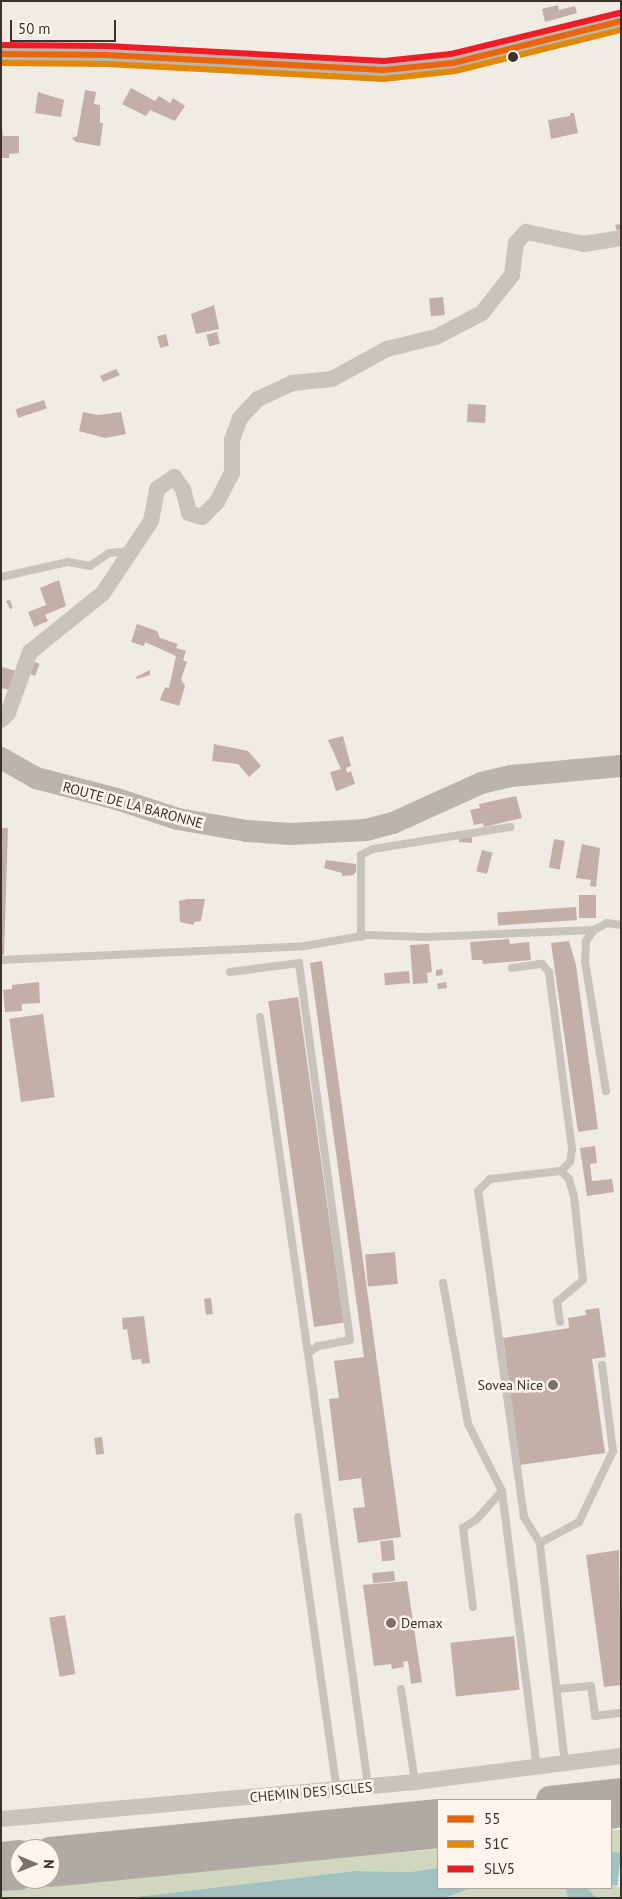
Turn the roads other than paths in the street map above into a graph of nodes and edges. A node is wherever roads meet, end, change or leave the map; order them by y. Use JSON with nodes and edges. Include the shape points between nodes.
{"nodes":[{"id":1,"x":621,"y":21,"type":"edge"},
{"id":2,"x":1,"y":54,"type":"edge"},
{"id":3,"x":621,"y":238,"type":"edge"},
{"id":4,"x":132,"y":551,"type":"junction"},
{"id":5,"x":1,"y":577,"type":"edge"},
{"id":6,"x":1,"y":720,"type":"edge"},
{"id":7,"x":1,"y":758,"type":"edge"},
{"id":8,"x":621,"y":766,"type":"edge"},
{"id":9,"x":510,"y":827,"type":"dead end"},
{"id":10,"x":621,"y":925,"type":"edge"},
{"id":11,"x":594,"y":930,"type":"junction"},
{"id":12,"x":362,"y":937,"type":"junction"},
{"id":13,"x":1,"y":960,"type":"edge"},
{"id":14,"x":512,"y":968,"type":"dead end"},
{"id":15,"x":230,"y":972,"type":"dead end"},
{"id":16,"x":260,"y":1018,"type":"dead end"},
{"id":17,"x":606,"y":1091,"type":"dead end"},
{"id":18,"x":561,"y":1172,"type":"junction"},
{"id":19,"x":443,"y":1283,"type":"dead end"},
{"id":20,"x":560,"y":1322,"type":"dead end"},
{"id":21,"x":308,"y":1353,"type":"junction"},
{"id":22,"x":602,"y":1365,"type":"dead end"},
{"id":23,"x":502,"y":1492,"type":"junction"},
{"id":24,"x":298,"y":1517,"type":"dead end"},
{"id":25,"x":540,"y":1543,"type":"junction"},
{"id":26,"x":473,"y":1607,"type":"dead end"},
{"id":27,"x":401,"y":1689,"type":"dead end"},
{"id":28,"x":557,"y":1690,"type":"junction"},
{"id":29,"x":621,"y":1713,"type":"edge"},
{"id":30,"x":621,"y":1756,"type":"edge"},
{"id":31,"x":565,"y":1764,"type":"junction"},
{"id":32,"x":537,"y":1767,"type":"junction"},
{"id":33,"x":415,"y":1782,"type":"junction"},
{"id":34,"x":368,"y":1787,"type":"junction"},
{"id":35,"x":337,"y":1790,"type":"junction"},
{"id":36,"x":621,"y":1792,"type":"edge"},
{"id":37,"x":559,"y":1799,"type":"edge"},
{"id":38,"x":437,"y":1813,"type":"edge"},
{"id":39,"x":1,"y":1819,"type":"edge"},
{"id":40,"x":437,"y":1834,"type":"edge"},
{"id":41,"x":60,"y":1850,"type":"edge"},
{"id":42,"x":60,"y":1872,"type":"edge"}],
"edges":[{"from":1,"to":2,"type":"main road","via":[[454,63],[384,70],[127,56]]},
{"from":3,"to":4,"type":"street","via":[[584,244],[526,232],[516,243],[512,275],[482,313],[436,337],[387,349],[332,379],[292,382],[258,399],[240,418],[232,440],[232,473],[217,502],[202,517],[189,513],[183,489],[174,477],[157,489],[151,521]]},
{"from":4,"to":5,"type":"lane","via":[[109,553],[90,566],[68,562]]},
{"from":4,"to":6,"type":"street","via":[[103,593],[76,617],[35,645],[8,713]]},
{"from":7,"to":8,"type":"main road","name":"ROUTE DE LA BARONNE","via":[[36,778],[178,819],[248,831],[291,834],[334,833],[384,825],[481,783],[511,776]]},
{"from":9,"to":12,"type":"lane","via":[[373,849],[362,855]]},
{"from":10,"to":11,"type":"lane","via":[[608,923]]},
{"from":11,"to":12,"type":"lane"},
{"from":11,"to":17,"type":"lane","via":[[586,941],[585,961]]},
{"from":12,"to":13,"type":"lane","via":[[295,947]]},
{"from":14,"to":18,"type":"lane","via":[[542,964],[549,972],[572,1150],[570,1162]]},
{"from":15,"to":21,"type":"lane","via":[[299,963],[350,1340],[318,1346]]},
{"from":16,"to":21,"type":"lane"},
{"from":18,"to":20,"type":"lane","via":[[569,1179],[574,1196],[584,1264],[583,1280],[557,1302]]},
{"from":18,"to":25,"type":"lane","via":[[490,1179],[478,1191],[524,1517]]},
{"from":19,"to":23,"type":"lane","via":[[468,1424]]},
{"from":21,"to":34,"type":"lane"},
{"from":22,"to":25,"type":"lane","via":[[613,1451],[579,1522]]},
{"from":23,"to":26,"type":"lane","via":[[476,1520],[463,1528]]},
{"from":23,"to":32,"type":"lane"},
{"from":24,"to":35,"type":"lane"},
{"from":25,"to":28,"type":"lane"},
{"from":27,"to":33,"type":"lane"},
{"from":28,"to":29,"type":"lane","via":[[591,1686],[595,1716]]},
{"from":28,"to":31,"type":"lane"},
{"from":30,"to":31,"type":"street","name":"CHEMIN DES ISCLES"},
{"from":31,"to":32,"type":"street","name":"CHEMIN DES ISCLES"},
{"from":32,"to":33,"type":"street","name":"CHEMIN DES ISCLES"},
{"from":33,"to":34,"type":"street","name":"CHEMIN DES ISCLES"},
{"from":34,"to":35,"type":"street","name":"CHEMIN DES ISCLES"},
{"from":35,"to":39,"type":"street","name":"CHEMIN DES ISCLES"},
{"from":36,"to":37,"type":"highway"},
{"from":38,"to":41,"type":"highway"},
{"from":40,"to":42,"type":"highway"}]}
